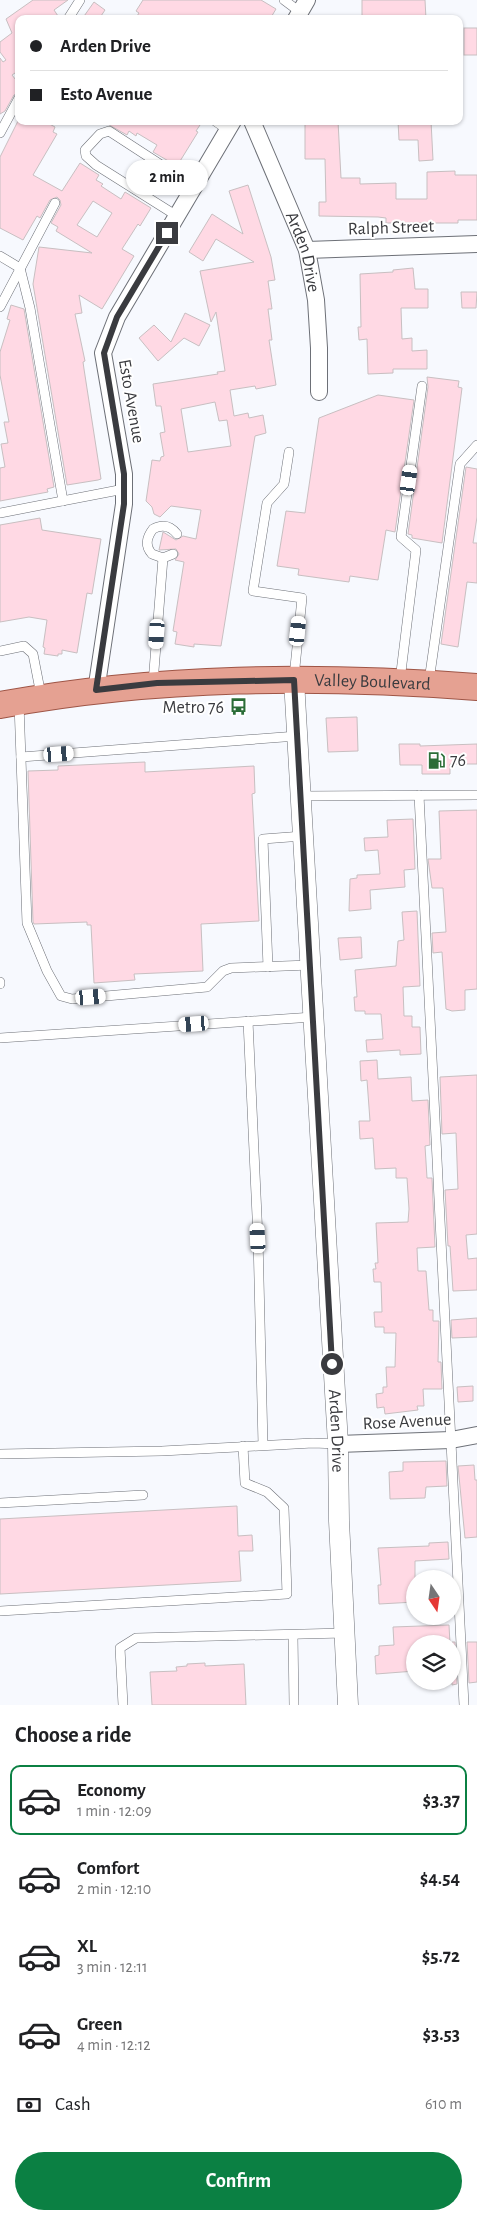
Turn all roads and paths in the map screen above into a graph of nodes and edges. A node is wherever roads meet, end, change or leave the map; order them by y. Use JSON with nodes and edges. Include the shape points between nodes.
{"nodes":[{"id":1,"x":80,"y":0,"type":"edge"},
{"id":2,"x":284,"y":0,"type":"edge"},
{"id":3,"x":301,"y":10,"type":"edge"},
{"id":4,"x":71,"y":15,"type":"edge"},
{"id":5,"x":15,"y":105,"type":"edge"},
{"id":6,"x":225,"y":125,"type":"edge"},
{"id":7,"x":254,"y":125,"type":"edge"},
{"id":8,"x":0,"y":133,"type":"edge"},
{"id":9,"x":195,"y":187,"type":"junction"},
{"id":10,"x":55,"y":202,"type":"dead end"},
{"id":11,"x":177,"y":216,"type":"junction"},
{"id":12,"x":477,"y":244,"type":"edge"},
{"id":13,"x":307,"y":250,"type":"junction"},
{"id":14,"x":0,"y":256,"type":"edge"},
{"id":15,"x":20,"y":268,"type":"junction"},
{"id":16,"x":0,"y":307,"type":"edge"},
{"id":17,"x":422,"y":386,"type":"dead end"},
{"id":18,"x":319,"y":392,"type":"dead end"},
{"id":19,"x":477,"y":445,"type":"edge"},
{"id":20,"x":289,"y":452,"type":"dead end"},
{"id":21,"x":124,"y":490,"type":"junction"},
{"id":22,"x":63,"y":501,"type":"junction"},
{"id":23,"x":0,"y":513,"type":"edge"},
{"id":24,"x":177,"y":534,"type":"dead end"},
{"id":25,"x":173,"y":554,"type":"dead end"},
{"id":26,"x":162,"y":558,"type":"junction"},
{"id":27,"x":0,"y":651,"type":"edge"},
{"id":28,"x":294,"y":680,"type":"junction"},
{"id":29,"x":399,"y":682,"type":"junction"},
{"id":30,"x":153,"y":683,"type":"junction"},
{"id":31,"x":429,"y":684,"type":"junction"},
{"id":32,"x":477,"y":687,"type":"edge"},
{"id":33,"x":96,"y":690,"type":"junction"},
{"id":34,"x":20,"y":701,"type":"edge"},
{"id":35,"x":297,"y":736,"type":"junction"},
{"id":36,"x":21,"y":757,"type":"junction"},
{"id":37,"x":419,"y":795,"type":"junction"},
{"id":38,"x":477,"y":795,"type":"edge"},
{"id":39,"x":300,"y":796,"type":"junction"},
{"id":40,"x":303,"y":836,"type":"junction"},
{"id":41,"x":310,"y":965,"type":"junction"},
{"id":42,"x":268,"y":967,"type":"junction"},
{"id":43,"x":313,"y":1017,"type":"junction"},
{"id":44,"x":248,"y":1021,"type":"junction"},
{"id":45,"x":0,"y":1038,"type":"edge"},
{"id":46,"x":477,"y":1436,"type":"edge"},
{"id":47,"x":451,"y":1440,"type":"junction"},
{"id":48,"x":338,"y":1444,"type":"junction"},
{"id":49,"x":263,"y":1445,"type":"junction"},
{"id":50,"x":243,"y":1446,"type":"junction"},
{"id":51,"x":0,"y":1454,"type":"edge"},
{"id":52,"x":143,"y":1495,"type":"dead end"},
{"id":53,"x":0,"y":1503,"type":"edge"},
{"id":54,"x":0,"y":1611,"type":"edge"},
{"id":55,"x":344,"y":1633,"type":"junction"},
{"id":56,"x":292,"y":1635,"type":"junction"},
{"id":57,"x":123,"y":1705,"type":"edge"},
{"id":58,"x":294,"y":1705,"type":"edge"},
{"id":59,"x":348,"y":1705,"type":"edge"},
{"id":60,"x":464,"y":1705,"type":"edge"}],
"edges":[{"from":1,"to":4,"type":"lane"},
{"from":2,"to":3,"type":"lane"},
{"from":5,"to":8,"type":"lane"},
{"from":6,"to":9,"type":"street","name":"Esto Avenue"},
{"from":7,"to":13,"type":"street","name":"Arden Drive"},
{"from":9,"to":11,"type":"street","name":"Esto Avenue"},
{"from":9,"to":11,"type":"lane","via":[[109,131],[100,134],[85,150],[86,156],[96,165]]},
{"from":10,"to":15,"type":"lane"},
{"from":11,"to":21,"type":"street","name":"Esto Avenue","via":[[117,317],[104,353]]},
{"from":12,"to":13,"type":"street","name":"Ralph Street"},
{"from":13,"to":18,"type":"street","name":"Arden Drive","via":[[316,300]]},
{"from":14,"to":15,"type":"lane"},
{"from":15,"to":16,"type":"lane"},
{"from":15,"to":22,"type":"lane","via":[[30,308]]},
{"from":17,"to":29,"type":"lane","via":[[401,537],[416,550]]},
{"from":19,"to":31,"type":"lane","via":[[460,464]]},
{"from":20,"to":28,"type":"lane","via":[[284,484],[267,502],[253,592],[302,598]]},
{"from":21,"to":22,"type":"lane"},
{"from":21,"to":33,"type":"street","name":"Esto Avenue"},
{"from":22,"to":23,"type":"lane"},
{"from":24,"to":26,"type":"lane","via":[[163,526],[149,534],[149,550]]},
{"from":25,"to":26,"type":"lane"},
{"from":26,"to":30,"type":"lane"},
{"from":27,"to":34,"type":"lane","via":[[24,646],[33,654]]},
{"from":28,"to":29,"type":"main road","name":"Valley Boulevard"},
{"from":28,"to":30,"type":"main road","name":"Valley Boulevard"},
{"from":28,"to":35,"type":"street","name":"Arden Drive"},
{"from":29,"to":31,"type":"main road","name":"Valley Boulevard"},
{"from":30,"to":33,"type":"main road","name":"Valley Boulevard"},
{"from":31,"to":32,"type":"main road","name":"Valley Boulevard"},
{"from":33,"to":34,"type":"main road","name":"Valley Boulevard"},
{"from":34,"to":36,"type":"lane"},
{"from":35,"to":36,"type":"lane"},
{"from":35,"to":39,"type":"street","name":"Arden Drive"},
{"from":36,"to":42,"type":"lane","via":[[27,923],[61,996],[72,998],[207,987],[223,971],[231,968]]},
{"from":37,"to":38,"type":"lane"},
{"from":37,"to":39,"type":"lane"},
{"from":37,"to":47,"type":"lane"},
{"from":39,"to":40,"type":"street","name":"Arden Drive"},
{"from":40,"to":41,"type":"street","name":"Arden Drive"},
{"from":40,"to":42,"type":"lane","via":[[262,839]]},
{"from":41,"to":42,"type":"lane"},
{"from":41,"to":43,"type":"street","name":"Arden Drive"},
{"from":43,"to":44,"type":"lane"},
{"from":43,"to":48,"type":"street","name":"Arden Drive"},
{"from":44,"to":45,"type":"lane"},
{"from":44,"to":49,"type":"lane"},
{"from":46,"to":47,"type":"street","name":"Rose Avenue"},
{"from":47,"to":48,"type":"street","name":"Rose Avenue"},
{"from":47,"to":60,"type":"lane"},
{"from":48,"to":49,"type":"lane"},
{"from":48,"to":55,"type":"street","name":"Arden Drive"},
{"from":49,"to":50,"type":"lane"},
{"from":50,"to":51,"type":"lane"},
{"from":50,"to":54,"type":"lane","via":[[245,1483],[267,1492],[284,1508],[287,1594]]},
{"from":52,"to":53,"type":"lane"},
{"from":55,"to":56,"type":"lane"},
{"from":55,"to":59,"type":"street","name":"Arden Drive"},
{"from":56,"to":57,"type":"lane","via":[[136,1638],[120,1648]]},
{"from":56,"to":58,"type":"lane"}]}
